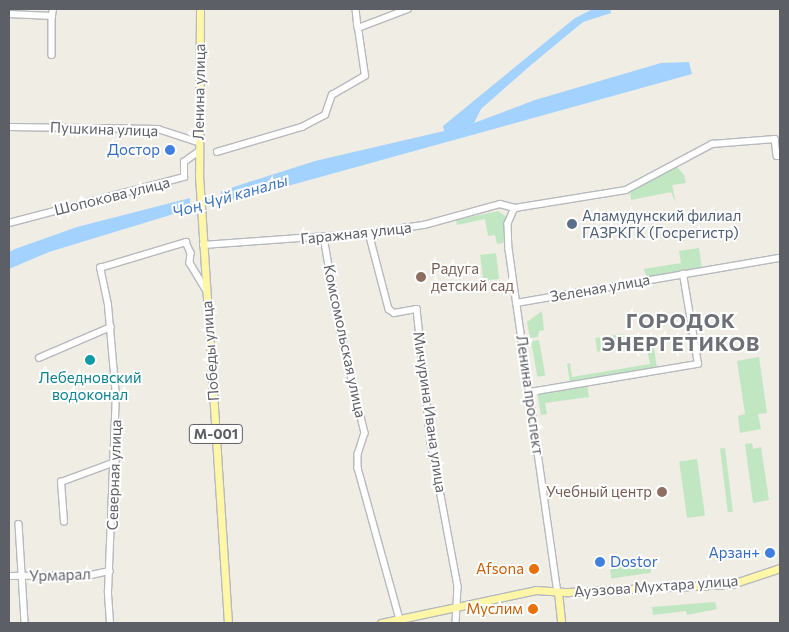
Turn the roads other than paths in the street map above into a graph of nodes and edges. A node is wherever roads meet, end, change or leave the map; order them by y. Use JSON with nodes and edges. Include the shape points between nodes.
{"nodes":[{"id":1,"x":53,"y":9,"type":"edge"},
{"id":2,"x":200,"y":9,"type":"edge"},
{"id":3,"x":356,"y":9,"type":"edge"},
{"id":4,"x":408,"y":9,"type":"edge"},
{"id":5,"x":9,"y":14,"type":"edge"},
{"id":6,"x":52,"y":16,"type":"junction"},
{"id":7,"x":358,"y":28,"type":"junction"},
{"id":8,"x":52,"y":55,"type":"dead end"},
{"id":9,"x":9,"y":127,"type":"edge"},
{"id":10,"x":198,"y":142,"type":"junction"},
{"id":11,"x":198,"y":152,"type":"junction"},
{"id":12,"x":217,"y":152,"type":"dead end"},
{"id":13,"x":780,"y":156,"type":"edge"},
{"id":14,"x":515,"y":208,"type":"junction"},
{"id":15,"x":9,"y":223,"type":"edge"},
{"id":16,"x":202,"y":228,"type":"joint"},
{"id":17,"x":369,"y":233,"type":"junction"},
{"id":18,"x":324,"y":237,"type":"junction"},
{"id":19,"x":203,"y":245,"type":"junction"},
{"id":20,"x":780,"y":258,"type":"edge"},
{"id":21,"x":683,"y":274,"type":"junction"},
{"id":22,"x":206,"y":292,"type":"junction"},
{"id":23,"x":516,"y":302,"type":"junction"},
{"id":24,"x":111,"y":326,"type":"junction"},
{"id":25,"x":39,"y":358,"type":"dead end"},
{"id":26,"x":530,"y":392,"type":"junction"},
{"id":27,"x":115,"y":462,"type":"junction"},
{"id":28,"x":64,"y":522,"type":"dead end"},
{"id":29,"x":20,"y":524,"type":"dead end"},
{"id":30,"x":780,"y":568,"type":"edge"},
{"id":31,"x":110,"y":571,"type":"junction"},
{"id":32,"x":9,"y":576,"type":"edge"},
{"id":33,"x":21,"y":576,"type":"junction"},
{"id":34,"x":558,"y":592,"type":"junction"},
{"id":35,"x":458,"y":606,"type":"junction"},
{"id":36,"x":400,"y":619,"type":"junction"},
{"id":37,"x":25,"y":623,"type":"edge"},
{"id":38,"x":110,"y":623,"type":"edge"},
{"id":39,"x":228,"y":623,"type":"edge"},
{"id":40,"x":381,"y":623,"type":"edge"},
{"id":41,"x":456,"y":623,"type":"edge"},
{"id":42,"x":561,"y":623,"type":"edge"}],
"edges":[{"from":1,"to":6,"type":"street"},
{"from":2,"to":10,"type":"main road","name":"Ленина улица","number":"М-001"},
{"from":3,"to":7,"type":"street"},
{"from":4,"to":7,"type":"street"},
{"from":5,"to":6,"type":"street"},
{"from":6,"to":8,"type":"street"},
{"from":7,"to":12,"type":"street","via":[[365,76],[332,95],[325,115],[302,127]]},
{"from":9,"to":10,"type":"street","name":"Пушкина улица","via":[[158,129]]},
{"from":10,"to":11,"type":"main road","name":"Ленина улица","number":"М-001"},
{"from":11,"to":15,"type":"street","name":"Шопокова улица","via":[[184,162],[184,177]]},
{"from":11,"to":16,"type":"main road","name":"Ленина улица","number":"М-001"},
{"from":13,"to":14,"type":"street","via":[[776,156],[775,139],[712,144],[626,190]]},
{"from":14,"to":17,"type":"street","name":"Гаражная улица","via":[[500,204],[424,225]]},
{"from":14,"to":23,"type":"street","name":"Ленина проспект","via":[[508,229]]},
{"from":16,"to":19,"type":"main road","name":"Победы улица","number":"М-001"},
{"from":17,"to":18,"type":"street","name":"Гаражная улица"},
{"from":17,"to":35,"type":"street","name":"Мичурина Ивана улица","via":[[388,310],[394,313],[416,309],[430,434],[458,586]]},
{"from":18,"to":19,"type":"street","name":"Гаражная улица"},
{"from":18,"to":36,"type":"street","name":"Комсомольская улица","via":[[340,330],[365,433],[358,454],[358,468]]},
{"from":19,"to":22,"type":"main road","name":"Победы улица","number":"М-001"},
{"from":20,"to":21,"type":"street","name":"Зеленая улица"},
{"from":21,"to":23,"type":"street","name":"Зеленая улица"},
{"from":21,"to":26,"type":"street","via":[[698,364]]},
{"from":22,"to":24,"type":"street","name":"Северная улица","via":[[190,264],[191,253],[186,242],[100,268]]},
{"from":22,"to":39,"type":"main road","name":"Победы улица","number":"М-001"},
{"from":23,"to":26,"type":"street","name":"Ленина проспект"},
{"from":24,"to":25,"type":"street"},
{"from":24,"to":27,"type":"street","name":"Северная улица","via":[[116,397]]},
{"from":26,"to":34,"type":"street","name":"Ленина проспект"},
{"from":27,"to":28,"type":"street","via":[[61,482]]},
{"from":27,"to":31,"type":"street","name":"Северная улица"},
{"from":29,"to":33,"type":"street"},
{"from":30,"to":34,"type":"main road","name":"Ауэзова Мухтара улица","via":[[732,584]]},
{"from":31,"to":33,"type":"street","name":"Урмарал","via":[[91,575]]},
{"from":31,"to":38,"type":"street","name":"Северная улица"},
{"from":32,"to":33,"type":"street","name":"Урмарал"},
{"from":33,"to":37,"type":"street"},
{"from":34,"to":35,"type":"main road","name":"Ауэзова Мухтара улица","via":[[536,590]]},
{"from":34,"to":42,"type":"main road"},
{"from":35,"to":36,"type":"main road","name":"Ауэзова Мухтара улица"},
{"from":35,"to":41,"type":"street","name":"Мичурина Ивана улица"},
{"from":36,"to":40,"type":"main road","name":"Ауэзова Мухтара улица"}]}
